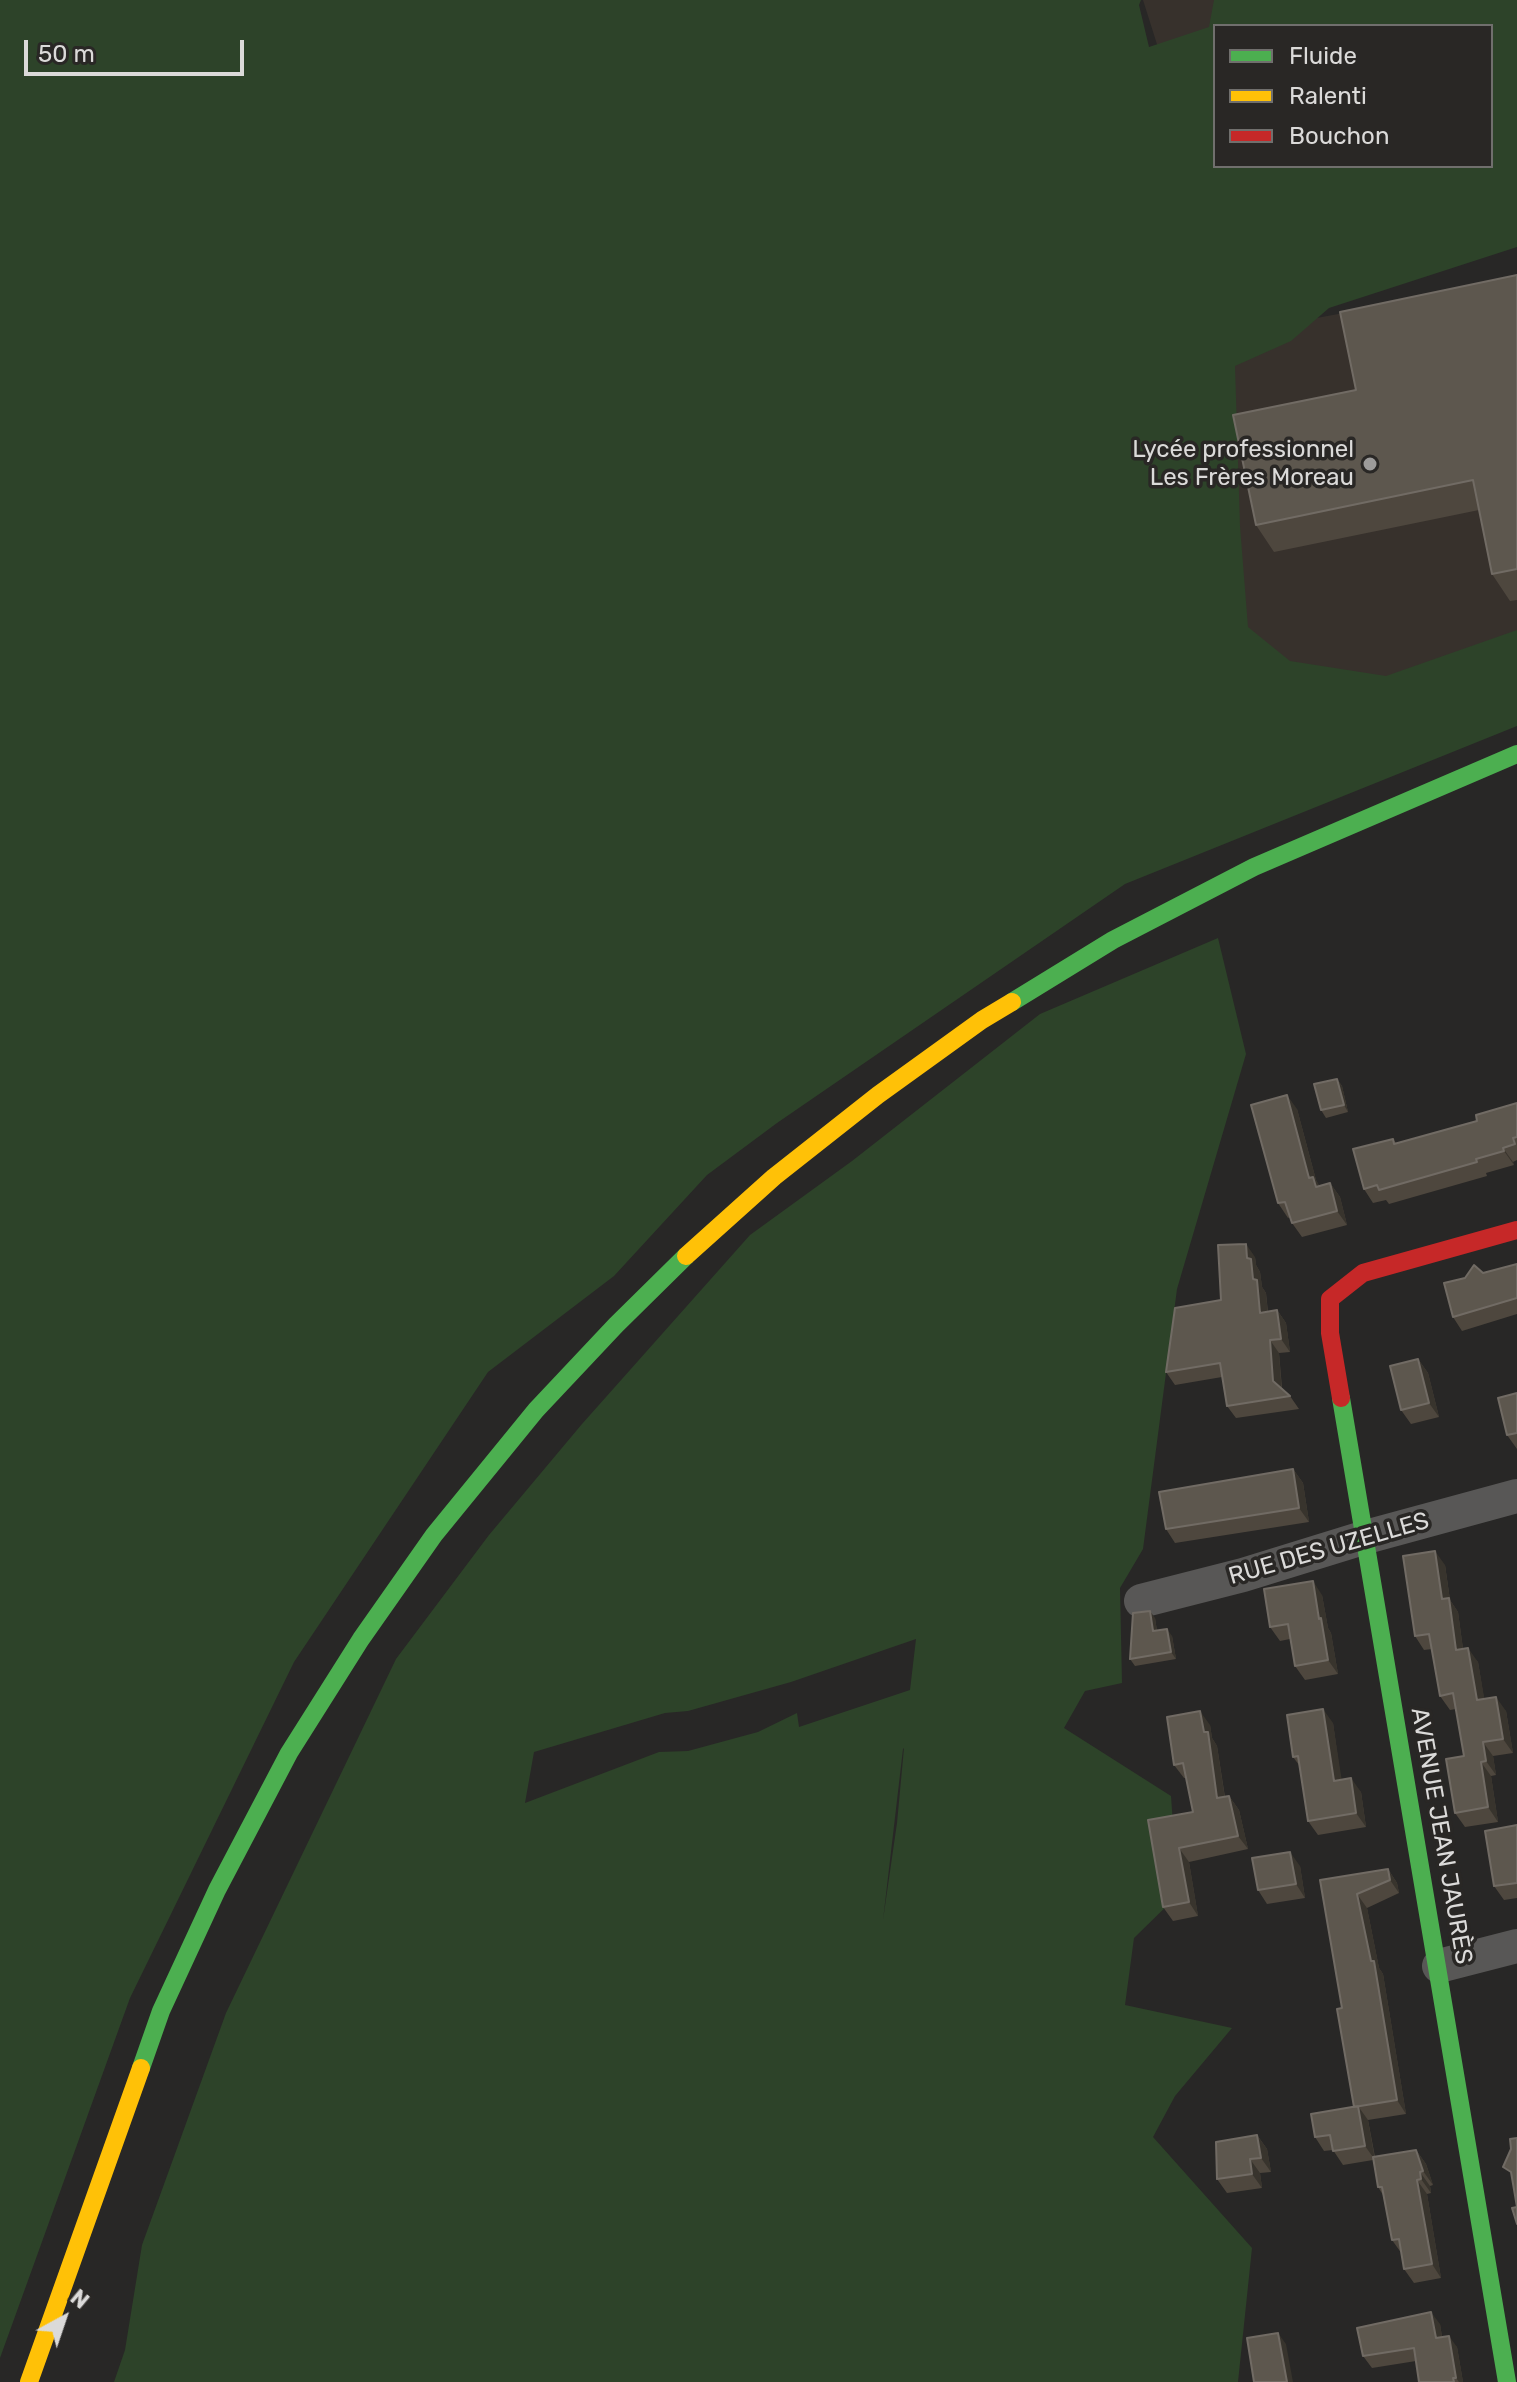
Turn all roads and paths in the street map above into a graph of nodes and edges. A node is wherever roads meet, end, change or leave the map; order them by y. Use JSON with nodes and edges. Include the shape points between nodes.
{"nodes":[{"id":1,"x":1517,"y":754,"type":"edge"},
{"id":2,"x":1517,"y":768,"type":"edge"},
{"id":3,"x":1439,"y":789,"type":"junction"},
{"id":4,"x":1517,"y":1230,"type":"edge"},
{"id":5,"x":1517,"y":1496,"type":"edge"},
{"id":6,"x":1366,"y":1537,"type":"junction"},
{"id":7,"x":1141,"y":1601,"type":"dead end"},
{"id":8,"x":1517,"y":1946,"type":"edge"},
{"id":9,"x":1439,"y":1966,"type":"junction"},
{"id":10,"x":29,"y":2382,"type":"edge"},
{"id":11,"x":1507,"y":2382,"type":"edge"}],
"edges":[{"from":1,"to":3,"type":"main road"},
{"from":2,"to":3,"type":"main road"},
{"from":3,"to":10,"type":"main road","via":[[1254,867],[1113,940],[982,1020],[774,1177],[616,1325],[536,1410],[434,1535],[361,1639],[289,1753],[217,1890],[161,2011]]},
{"from":4,"to":6,"type":"main road","name":"AVENUE JEAN JAURÈS","via":[[1363,1273],[1330,1299],[1330,1333]]},
{"from":5,"to":6,"type":"street","name":"RUE DES UZELLES"},
{"from":6,"to":7,"type":"street","name":"RUE DES UZELLES"},
{"from":6,"to":9,"type":"main road","name":"AVENUE JEAN JAURÈS"},
{"from":8,"to":9,"type":"street"},
{"from":9,"to":11,"type":"main road","name":"AVENUE JEAN JAURÈS"}]}
